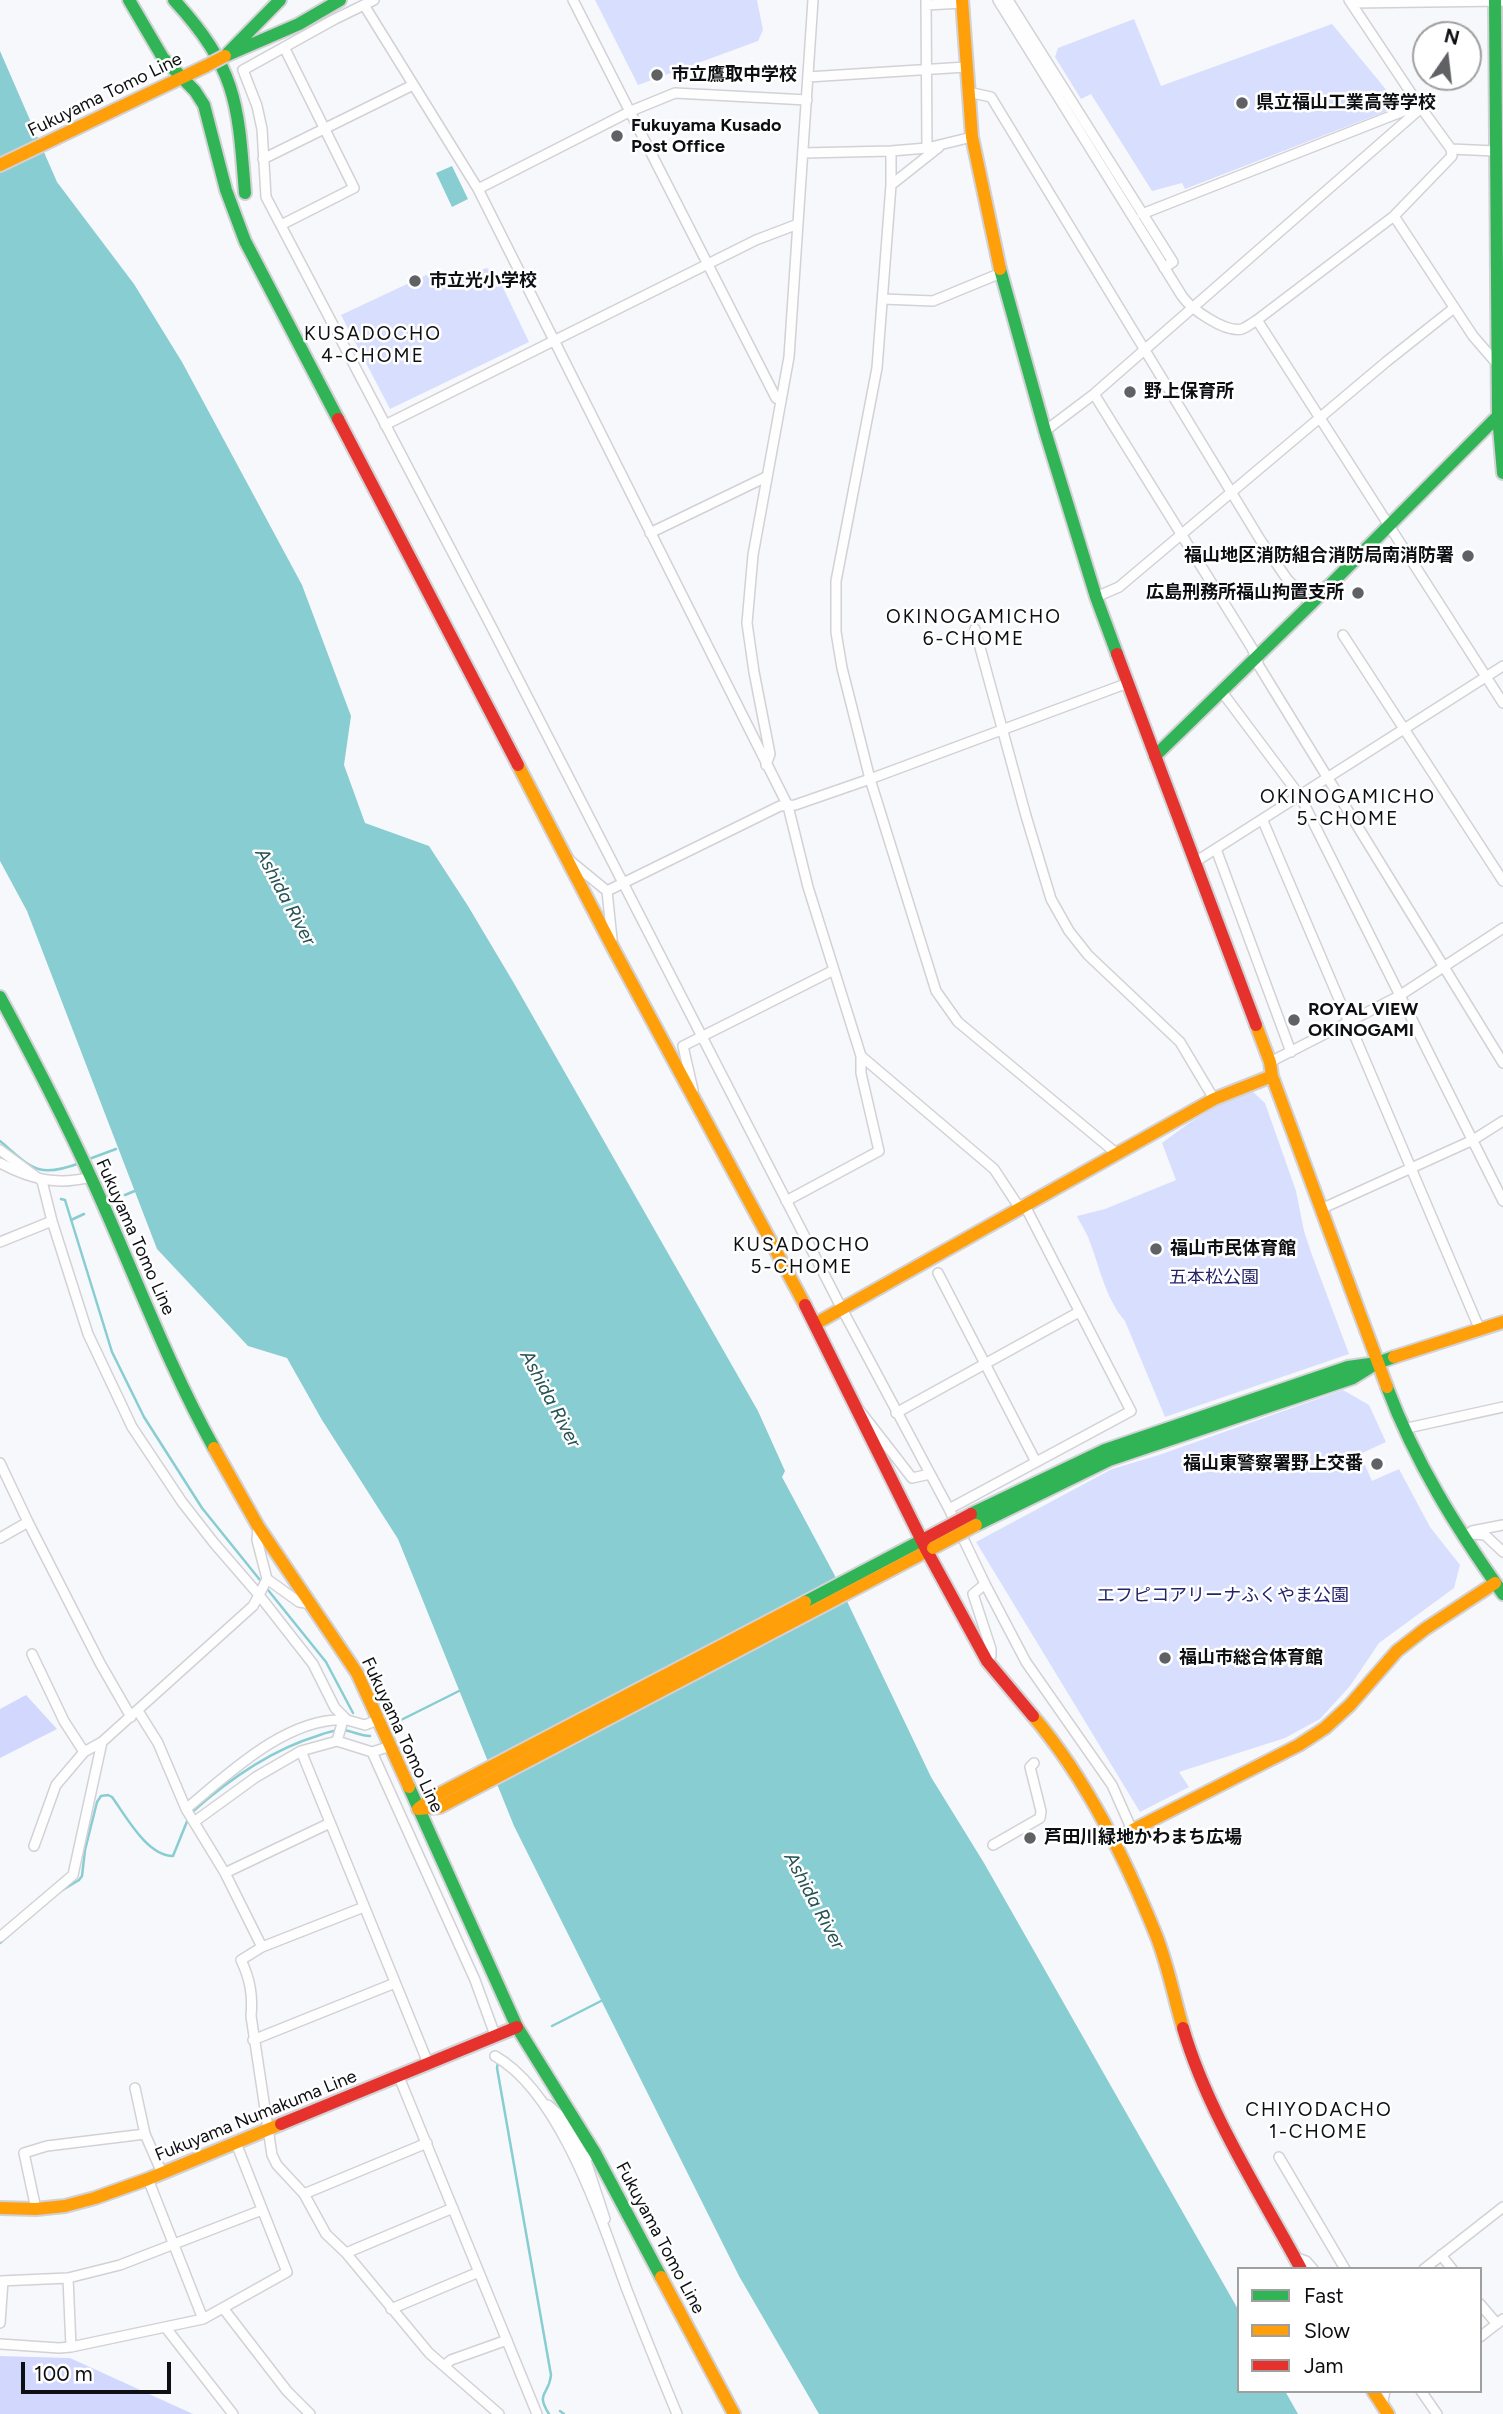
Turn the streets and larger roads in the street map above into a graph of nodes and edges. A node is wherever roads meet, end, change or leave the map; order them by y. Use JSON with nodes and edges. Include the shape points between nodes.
{"nodes":[{"id":1,"x":129,"y":0,"type":"edge"},
{"id":2,"x":174,"y":0,"type":"edge"},
{"id":3,"x":280,"y":0,"type":"edge"},
{"id":4,"x":340,"y":0,"type":"edge"},
{"id":5,"x":374,"y":0,"type":"edge"},
{"id":6,"x":573,"y":0,"type":"edge"},
{"id":7,"x":813,"y":0,"type":"edge"},
{"id":8,"x":998,"y":0,"type":"edge"},
{"id":9,"x":1008,"y":0,"type":"edge"},
{"id":10,"x":962,"y":1,"type":"edge"},
{"id":11,"x":1350,"y":1,"type":"edge"},
{"id":12,"x":1401,"y":1,"type":"edge"},
{"id":13,"x":1498,"y":1,"type":"edge"},
{"id":14,"x":926,"y":2,"type":"edge"},
{"id":15,"x":364,"y":5,"type":"junction"},
{"id":16,"x":284,"y":47,"type":"junction"},
{"id":17,"x":225,"y":56,"type":"junction"},
{"id":18,"x":966,"y":67,"type":"junction"},
{"id":19,"x":927,"y":70,"type":"junction"},
{"id":20,"x":183,"y":77,"type":"junction"},
{"id":21,"x":808,"y":77,"type":"junction"},
{"id":22,"x":413,"y":85,"type":"junction"},
{"id":23,"x":968,"y":92,"type":"junction"},
{"id":24,"x":807,"y":100,"type":"junction"},
{"id":25,"x":1420,"y":107,"type":"junction"},
{"id":26,"x":631,"y":111,"type":"junction"},
{"id":27,"x":325,"y":129,"type":"junction"},
{"id":28,"x":972,"y":137,"type":"junction"},
{"id":29,"x":941,"y":146,"type":"junction"},
{"id":30,"x":927,"y":148,"type":"junction"},
{"id":31,"x":1451,"y":149,"type":"junction"},
{"id":32,"x":891,"y":151,"type":"junction"},
{"id":33,"x":1495,"y":151,"type":"junction"},
{"id":34,"x":803,"y":153,"type":"junction"},
{"id":35,"x":263,"y":159,"type":"junction"},
{"id":36,"x":0,"y":165,"type":"edge"},
{"id":37,"x":891,"y":185,"type":"junction"},
{"id":38,"x":478,"y":189,"type":"junction"},
{"id":39,"x":245,"y":193,"type":"dead end"},
{"id":40,"x":1142,"y":214,"type":"junction"},
{"id":41,"x":1394,"y":216,"type":"junction"},
{"id":42,"x":798,"y":224,"type":"junction"},
{"id":43,"x":281,"y":225,"type":"junction"},
{"id":44,"x":708,"y":265,"type":"junction"},
{"id":45,"x":1164,"y":268,"type":"junction"},
{"id":46,"x":1001,"y":273,"type":"junction"},
{"id":47,"x":883,"y":299,"type":"junction"},
{"id":48,"x":1191,"y":308,"type":"junction"},
{"id":49,"x":1454,"y":308,"type":"junction"},
{"id":50,"x":1257,"y":320,"type":"junction"},
{"id":51,"x":553,"y":341,"type":"junction"},
{"id":52,"x":1144,"y":350,"type":"junction"},
{"id":53,"x":1501,"y":370,"type":"edge"},
{"id":54,"x":1094,"y":394,"type":"junction"},
{"id":55,"x":781,"y":401,"type":"junction"},
{"id":56,"x":1500,"y":412,"type":"edge"},
{"id":57,"x":1321,"y":418,"type":"junction"},
{"id":58,"x":385,"y":425,"type":"junction"},
{"id":59,"x":1045,"y":431,"type":"junction"},
{"id":60,"x":1503,"y":473,"type":"edge"},
{"id":61,"x":766,"y":477,"type":"junction"},
{"id":62,"x":1232,"y":493,"type":"junction"},
{"id":63,"x":1390,"y":526,"type":"junction"},
{"id":64,"x":650,"y":533,"type":"junction"},
{"id":65,"x":1181,"y":534,"type":"junction"},
{"id":66,"x":1096,"y":597,"type":"junction"},
{"id":67,"x":1311,"y":604,"type":"junction"},
{"id":68,"x":975,"y":629,"type":"dead end"},
{"id":69,"x":1343,"y":635,"type":"dead end"},
{"id":70,"x":1256,"y":658,"type":"junction"},
{"id":71,"x":1503,"y":666,"type":"edge"},
{"id":72,"x":1486,"y":678,"type":"junction"},
{"id":73,"x":1128,"y":683,"type":"junction"},
{"id":74,"x":1222,"y":692,"type":"junction"},
{"id":75,"x":1503,"y":703,"type":"edge"},
{"id":76,"x":1404,"y":729,"type":"junction"},
{"id":77,"x":1002,"y":730,"type":"junction"},
{"id":78,"x":1155,"y":756,"type":"junction"},
{"id":79,"x":766,"y":765,"type":"junction"},
{"id":80,"x":1329,"y":778,"type":"junction"},
{"id":81,"x":870,"y":779,"type":"junction"},
{"id":82,"x":1300,"y":796,"type":"junction"},
{"id":83,"x":788,"y":806,"type":"junction"},
{"id":84,"x":1263,"y":821,"type":"junction"},
{"id":85,"x":1216,"y":849,"type":"junction"},
{"id":86,"x":567,"y":858,"type":"junction"},
{"id":87,"x":1195,"y":862,"type":"junction"},
{"id":88,"x":1503,"y":881,"type":"edge"},
{"id":89,"x":623,"y":885,"type":"junction"},
{"id":90,"x":607,"y":891,"type":"junction"},
{"id":91,"x":1503,"y":928,"type":"edge"},
{"id":92,"x":613,"y":948,"type":"junction"},
{"id":93,"x":1444,"y":967,"type":"junction"},
{"id":94,"x":834,"y":970,"type":"junction"},
{"id":95,"x":1399,"y":996,"type":"junction"},
{"id":96,"x":0,"y":997,"type":"edge"},
{"id":97,"x":1349,"y":1023,"type":"junction"},
{"id":98,"x":701,"y":1037,"type":"junction"},
{"id":99,"x":1291,"y":1052,"type":"junction"},
{"id":100,"x":861,"y":1056,"type":"junction"},
{"id":101,"x":1270,"y":1062,"type":"junction"},
{"id":102,"x":1503,"y":1063,"type":"edge"},
{"id":103,"x":1272,"y":1076,"type":"junction"},
{"id":104,"x":1214,"y":1099,"type":"junction"},
{"id":105,"x":697,"y":1106,"type":"junction"},
{"id":106,"x":1503,"y":1121,"type":"edge"},
{"id":107,"x":1473,"y":1140,"type":"junction"},
{"id":108,"x":0,"y":1150,"type":"edge"},
{"id":109,"x":1116,"y":1153,"type":"junction"},
{"id":110,"x":0,"y":1163,"type":"edge"},
{"id":111,"x":85,"y":1167,"type":"junction"},
{"id":112,"x":1410,"y":1170,"type":"junction"},
{"id":113,"x":42,"y":1181,"type":"junction"},
{"id":114,"x":786,"y":1201,"type":"junction"},
{"id":115,"x":1503,"y":1201,"type":"edge"},
{"id":116,"x":1022,"y":1206,"type":"junction"},
{"id":117,"x":1321,"y":1209,"type":"junction"},
{"id":118,"x":52,"y":1221,"type":"junction"},
{"id":119,"x":0,"y":1242,"type":"edge"},
{"id":120,"x":938,"y":1273,"type":"dead end"},
{"id":121,"x":842,"y":1309,"type":"junction"},
{"id":122,"x":1079,"y":1312,"type":"junction"},
{"id":123,"x":1503,"y":1322,"type":"edge"},
{"id":124,"x":815,"y":1324,"type":"junction"},
{"id":125,"x":1480,"y":1330,"type":"junction"},
{"id":126,"x":985,"y":1363,"type":"junction"},
{"id":127,"x":1377,"y":1363,"type":"junction"},
{"id":128,"x":850,"y":1399,"type":"junction"},
{"id":129,"x":1503,"y":1407,"type":"edge"},
{"id":130,"x":896,"y":1413,"type":"junction"},
{"id":131,"x":1403,"y":1429,"type":"junction"},
{"id":132,"x":1036,"y":1462,"type":"junction"},
{"id":133,"x":0,"y":1463,"type":"edge"},
{"id":134,"x":930,"y":1474,"type":"junction"},
{"id":135,"x":948,"y":1508,"type":"junction"},
{"id":136,"x":28,"y":1522,"type":"junction"},
{"id":137,"x":1503,"y":1525,"type":"edge"},
{"id":138,"x":258,"y":1527,"type":"junction"},
{"id":139,"x":1460,"y":1533,"type":"junction"},
{"id":140,"x":0,"y":1538,"type":"edge"},
{"id":141,"x":923,"y":1546,"type":"junction"},
{"id":142,"x":1503,"y":1552,"type":"edge"},
{"id":143,"x":266,"y":1581,"type":"junction"},
{"id":144,"x":1499,"y":1581,"type":"edge"},
{"id":145,"x":985,"y":1584,"type":"junction"},
{"id":146,"x":260,"y":1594,"type":"junction"},
{"id":147,"x":1503,"y":1594,"type":"edge"},
{"id":148,"x":312,"y":1604,"type":"junction"},
{"id":149,"x":33,"y":1654,"type":"dead end"},
{"id":150,"x":987,"y":1661,"type":"junction"},
{"id":151,"x":134,"y":1714,"type":"junction"},
{"id":152,"x":380,"y":1719,"type":"junction"},
{"id":153,"x":344,"y":1721,"type":"junction"},
{"id":154,"x":338,"y":1739,"type":"junction"},
{"id":155,"x":102,"y":1742,"type":"junction"},
{"id":156,"x":391,"y":1746,"type":"junction"},
{"id":157,"x":301,"y":1751,"type":"junction"},
{"id":158,"x":84,"y":1752,"type":"junction"},
{"id":159,"x":372,"y":1752,"type":"junction"},
{"id":160,"x":1034,"y":1763,"type":"dead end"},
{"id":161,"x":418,"y":1809,"type":"junction"},
{"id":162,"x":190,"y":1816,"type":"junction"},
{"id":163,"x":330,"y":1823,"type":"junction"},
{"id":164,"x":1132,"y":1830,"type":"junction"},
{"id":165,"x":1113,"y":1840,"type":"junction"},
{"id":166,"x":993,"y":1845,"type":"dead end"},
{"id":167,"x":34,"y":1846,"type":"dead end"},
{"id":168,"x":225,"y":1873,"type":"junction"},
{"id":169,"x":364,"y":1907,"type":"junction"},
{"id":170,"x":0,"y":1937,"type":"edge"},
{"id":171,"x":262,"y":1947,"type":"junction"},
{"id":172,"x":395,"y":1983,"type":"junction"},
{"id":173,"x":517,"y":2027,"type":"junction"},
{"id":174,"x":495,"y":2035,"type":"junction"},
{"id":175,"x":253,"y":2040,"type":"junction"},
{"id":176,"x":499,"y":2058,"type":"dead end"},
{"id":177,"x":428,"y":2063,"type":"junction"},
{"id":178,"x":399,"y":2077,"type":"junction"},
{"id":179,"x":135,"y":2088,"type":"dead end"},
{"id":180,"x":539,"y":2097,"type":"junction"},
{"id":181,"x":267,"y":2131,"type":"junction"},
{"id":182,"x":145,"y":2134,"type":"junction"},
{"id":183,"x":236,"y":2143,"type":"junction"},
{"id":184,"x":427,"y":2143,"type":"junction"},
{"id":185,"x":590,"y":2155,"type":"junction"},
{"id":186,"x":1279,"y":2157,"type":"dead end"},
{"id":187,"x":162,"y":2173,"type":"junction"},
{"id":188,"x":148,"y":2179,"type":"junction"},
{"id":189,"x":304,"y":2194,"type":"junction"},
{"id":190,"x":1503,"y":2207,"type":"edge"},
{"id":191,"x":0,"y":2208,"type":"edge"},
{"id":192,"x":453,"y":2208,"type":"junction"},
{"id":193,"x":36,"y":2209,"type":"junction"},
{"id":194,"x":262,"y":2210,"type":"junction"},
{"id":195,"x":607,"y":2235,"type":"junction"},
{"id":196,"x":173,"y":2246,"type":"junction"},
{"id":197,"x":346,"y":2253,"type":"junction"},
{"id":198,"x":1441,"y":2255,"type":"junction"},
{"id":199,"x":1294,"y":2257,"type":"junction"},
{"id":200,"x":1300,"y":2267,"type":"edge"},
{"id":201,"x":1310,"y":2267,"type":"edge"},
{"id":202,"x":1344,"y":2267,"type":"edge"},
{"id":203,"x":1426,"y":2267,"type":"edge"},
{"id":204,"x":1450,"y":2267,"type":"edge"},
{"id":205,"x":479,"y":2272,"type":"junction"},
{"id":206,"x":68,"y":2278,"type":"junction"},
{"id":207,"x":1,"y":2281,"type":"edge"},
{"id":208,"x":1482,"y":2306,"type":"edge"},
{"id":209,"x":223,"y":2308,"type":"junction"},
{"id":210,"x":391,"y":2309,"type":"junction"},
{"id":211,"x":203,"y":2319,"type":"junction"},
{"id":212,"x":1500,"y":2322,"type":"edge"},
{"id":213,"x":0,"y":2323,"type":"edge"},
{"id":214,"x":166,"y":2328,"type":"junction"},
{"id":215,"x":1482,"y":2336,"type":"edge"},
{"id":216,"x":507,"y":2340,"type":"junction"},
{"id":217,"x":0,"y":2344,"type":"edge"},
{"id":218,"x":71,"y":2347,"type":"junction"},
{"id":219,"x":445,"y":2365,"type":"junction"},
{"id":220,"x":1374,"y":2393,"type":"edge"},
{"id":221,"x":1422,"y":2393,"type":"edge"},
{"id":222,"x":1385,"y":2410,"type":"edge"},
{"id":223,"x":233,"y":2414,"type":"edge"},
{"id":224,"x":310,"y":2414,"type":"edge"},
{"id":225,"x":499,"y":2414,"type":"edge"},
{"id":226,"x":537,"y":2414,"type":"edge"},
{"id":227,"x":677,"y":2414,"type":"edge"},
{"id":228,"x":734,"y":2414,"type":"edge"},
{"id":229,"x":1437,"y":2414,"type":"edge"}],
"edges":[{"from":1,"to":20,"type":"street","via":[[170,68]]},
{"from":2,"to":39,"type":"street","via":[[207,38],[227,74]]},
{"from":3,"to":17,"type":"street","name":"Fukuyama Tomo Line"},
{"from":4,"to":17,"type":"street","name":"Fukuyama Tomo Line","via":[[299,24]]},
{"from":5,"to":15,"type":"street"},
{"from":6,"to":26,"type":"street"},
{"from":7,"to":21,"type":"street"},
{"from":8,"to":45,"type":"street"},
{"from":9,"to":40,"type":"street"},
{"from":10,"to":14,"type":"street"},
{"from":10,"to":18,"type":"street"},
{"from":11,"to":12,"type":"street"},
{"from":11,"to":25,"type":"street"},
{"from":12,"to":13,"type":"street"},
{"from":13,"to":33,"type":"street"},
{"from":14,"to":19,"type":"street"},
{"from":15,"to":16,"type":"street"},
{"from":15,"to":22,"type":"street"},
{"from":16,"to":27,"type":"street"},
{"from":16,"to":35,"type":"street","via":[[243,70],[257,106]]},
{"from":17,"to":20,"type":"street","name":"Fukuyama Tomo Line","bridge":true},
{"from":18,"to":19,"type":"street"},
{"from":18,"to":23,"type":"street"},
{"from":19,"to":21,"type":"street"},
{"from":19,"to":30,"type":"street"},
{"from":20,"to":36,"type":"street","name":"Fukuyama Tomo Line"},
{"from":20,"to":86,"type":"street","via":[[204,105],[245,241]]},
{"from":21,"to":24,"type":"street"},
{"from":22,"to":27,"type":"street"},
{"from":22,"to":38,"type":"street"},
{"from":23,"to":28,"type":"street"},
{"from":23,"to":52,"type":"street","via":[[991,97]]},
{"from":24,"to":26,"type":"street","via":[[674,93]]},
{"from":24,"to":34,"type":"street"},
{"from":25,"to":31,"type":"street"},
{"from":25,"to":40,"type":"street"},
{"from":25,"to":48,"type":"street"},
{"from":26,"to":38,"type":"street"},
{"from":26,"to":44,"type":"street"},
{"from":27,"to":35,"type":"street"},
{"from":27,"to":43,"type":"street","via":[[354,187]]},
{"from":28,"to":29,"type":"street"},
{"from":28,"to":46,"type":"street"},
{"from":29,"to":30,"type":"street"},
{"from":29,"to":37,"type":"street"},
{"from":30,"to":32,"type":"street"},
{"from":31,"to":33,"type":"street"},
{"from":31,"to":41,"type":"street","via":[[1452,156]]},
{"from":32,"to":34,"type":"street"},
{"from":32,"to":37,"type":"street"},
{"from":33,"to":53,"type":"street"},
{"from":34,"to":42,"type":"street"},
{"from":35,"to":43,"type":"street","via":[[266,197]]},
{"from":37,"to":47,"type":"street"},
{"from":38,"to":51,"type":"street"},
{"from":40,"to":45,"type":"street","via":[[1172,262]]},
{"from":41,"to":49,"type":"street"},
{"from":41,"to":50,"type":"street"},
{"from":42,"to":44,"type":"street"},
{"from":42,"to":55,"type":"street","via":[[789,357]]},
{"from":43,"to":58,"type":"street"},
{"from":44,"to":51,"type":"street"},
{"from":44,"to":55,"type":"street"},
{"from":45,"to":48,"type":"street"},
{"from":46,"to":47,"type":"street","via":[[933,301]]},
{"from":46,"to":59,"type":"street"},
{"from":47,"to":81,"type":"street","via":[[877,368],[836,581],[836,632],[842,668]]},
{"from":48,"to":50,"type":"street","via":[[1231,329]]},
{"from":48,"to":52,"type":"street"},
{"from":49,"to":53,"type":"street"},
{"from":49,"to":57,"type":"street"},
{"from":50,"to":57,"type":"street"},
{"from":51,"to":58,"type":"street"},
{"from":51,"to":64,"type":"street"},
{"from":52,"to":54,"type":"street"},
{"from":52,"to":62,"type":"street"},
{"from":53,"to":56,"type":"street"},
{"from":54,"to":59,"type":"street"},
{"from":54,"to":65,"type":"street"},
{"from":55,"to":61,"type":"street"},
{"from":56,"to":60,"type":"street"},
{"from":56,"to":63,"type":"street"},
{"from":57,"to":62,"type":"street"},
{"from":57,"to":63,"type":"street"},
{"from":58,"to":89,"type":"street"},
{"from":59,"to":66,"type":"street"},
{"from":61,"to":64,"type":"street"},
{"from":61,"to":79,"type":"street","via":[[747,623],[770,754]]},
{"from":62,"to":65,"type":"street"},
{"from":62,"to":67,"type":"street","via":[[1287,579]]},
{"from":63,"to":67,"type":"street"},
{"from":63,"to":72,"type":"street"},
{"from":64,"to":79,"type":"street"},
{"from":65,"to":66,"type":"street","via":[[1119,587]]},
{"from":65,"to":70,"type":"street"},
{"from":66,"to":73,"type":"street"},
{"from":67,"to":70,"type":"street"},
{"from":68,"to":77,"type":"street"},
{"from":69,"to":76,"type":"street"},
{"from":70,"to":74,"type":"street"},
{"from":70,"to":80,"type":"street"},
{"from":71,"to":72,"type":"street"},
{"from":72,"to":75,"type":"street"},
{"from":72,"to":76,"type":"street"},
{"from":73,"to":77,"type":"street"},
{"from":73,"to":78,"type":"street"},
{"from":74,"to":78,"type":"street"},
{"from":74,"to":82,"type":"street"},
{"from":76,"to":80,"type":"street"},
{"from":76,"to":88,"type":"street"},
{"from":77,"to":81,"type":"street"},
{"from":77,"to":104,"type":"street","via":[[1051,899],[1069,931],[1088,955],[1180,1042]]},
{"from":78,"to":87,"type":"street"},
{"from":79,"to":83,"type":"street"},
{"from":80,"to":82,"type":"street"},
{"from":80,"to":93,"type":"street"},
{"from":81,"to":83,"type":"street"},
{"from":81,"to":109,"type":"street","via":[[928,971],[945,1006],[958,1022]]},
{"from":82,"to":84,"type":"street"},
{"from":82,"to":95,"type":"street"},
{"from":83,"to":89,"type":"street"},
{"from":83,"to":94,"type":"street"},
{"from":84,"to":85,"type":"street"},
{"from":84,"to":97,"type":"street"},
{"from":85,"to":87,"type":"street"},
{"from":85,"to":99,"type":"street"},
{"from":86,"to":90,"type":"street"},
{"from":86,"to":92,"type":"street"},
{"from":87,"to":101,"type":"street"},
{"from":89,"to":90,"type":"street"},
{"from":89,"to":98,"type":"street"},
{"from":90,"to":92,"type":"street"},
{"from":91,"to":93,"type":"street"},
{"from":92,"to":105,"type":"street"},
{"from":93,"to":95,"type":"street"},
{"from":93,"to":102,"type":"street"},
{"from":94,"to":98,"type":"street"},
{"from":94,"to":100,"type":"street"},
{"from":95,"to":97,"type":"street"},
{"from":95,"to":107,"type":"street"},
{"from":96,"to":111,"type":"street","name":"Fukuyama Tomo Line"},
{"from":97,"to":99,"type":"street"},
{"from":97,"to":112,"type":"street"},
{"from":98,"to":105,"type":"street","via":[[683,1046]]},
{"from":98,"to":114,"type":"street"},
{"from":99,"to":101,"type":"street"},
{"from":100,"to":114,"type":"street","via":[[879,1151]]},
{"from":100,"to":116,"type":"street","via":[[995,1169]]},
{"from":101,"to":103,"type":"street"},
{"from":103,"to":104,"type":"street"},
{"from":103,"to":117,"type":"street"},
{"from":104,"to":109,"type":"street"},
{"from":105,"to":124,"type":"street"},
{"from":106,"to":107,"type":"street"},
{"from":107,"to":112,"type":"street"},
{"from":107,"to":115,"type":"street"},
{"from":108,"to":113,"type":"street"},
{"from":109,"to":116,"type":"street"},
{"from":110,"to":113,"type":"street"},
{"from":111,"to":113,"type":"street","via":[[73,1182]]},
{"from":111,"to":138,"type":"street","name":"Fukuyama Tomo Line","via":[[186,1397]]},
{"from":112,"to":117,"type":"street"},
{"from":112,"to":125,"type":"street"},
{"from":113,"to":118,"type":"street"},
{"from":114,"to":121,"type":"street"},
{"from":116,"to":121,"type":"street"},
{"from":116,"to":122,"type":"street"},
{"from":117,"to":127,"type":"street"},
{"from":118,"to":119,"type":"street"},
{"from":118,"to":146,"type":"street","via":[[88,1334],[132,1427],[182,1502]]},
{"from":120,"to":126,"type":"street"},
{"from":121,"to":124,"type":"street"},
{"from":121,"to":130,"type":"street"},
{"from":122,"to":126,"type":"street"},
{"from":122,"to":132,"type":"street","via":[[1131,1411]]},
{"from":123,"to":125,"type":"street"},
{"from":124,"to":128,"type":"street"},
{"from":125,"to":127,"type":"street"},
{"from":126,"to":130,"type":"street"},
{"from":126,"to":132,"type":"street"},
{"from":127,"to":131,"type":"street"},
{"from":127,"to":141,"type":"street","bridge":true,"via":[[1353,1378],[1109,1460]]},
{"from":128,"to":134,"type":"street","via":[[912,1478]]},
{"from":128,"to":141,"type":"street"},
{"from":129,"to":131,"type":"street"},
{"from":130,"to":134,"type":"street"},
{"from":131,"to":139,"type":"street"},
{"from":132,"to":135,"type":"street"},
{"from":133,"to":136,"type":"street"},
{"from":134,"to":135,"type":"street"},
{"from":135,"to":145,"type":"street"},
{"from":136,"to":140,"type":"street"},
{"from":136,"to":151,"type":"street","via":[[100,1663]]},
{"from":137,"to":139,"type":"street"},
{"from":138,"to":143,"type":"street"},
{"from":138,"to":148,"type":"street","name":"Fukuyama Tomo Line"},
{"from":139,"to":142,"type":"street","via":[[1485,1535]]},
{"from":139,"to":144,"type":"street"},
{"from":141,"to":150,"type":"street"},
{"from":141,"to":161,"type":"street"},
{"from":143,"to":146,"type":"street"},
{"from":143,"to":148,"type":"street","via":[[299,1602]]},
{"from":144,"to":147,"type":"street"},
{"from":144,"to":164,"type":"street","via":[[1397,1651],[1325,1728]]},
{"from":145,"to":150,"type":"street","via":[[973,1594],[991,1650]]},
{"from":145,"to":164,"type":"street","via":[[1026,1662],[1112,1785]]},
{"from":146,"to":151,"type":"street","via":[[253,1606]]},
{"from":146,"to":153,"type":"street","via":[[313,1664]]},
{"from":148,"to":152,"type":"street","name":"Fukuyama Tomo Line","via":[[357,1673]]},
{"from":149,"to":158,"type":"street"},
{"from":150,"to":165,"type":"street","via":[[1050,1736]]},
{"from":151,"to":155,"type":"street"},
{"from":151,"to":162,"type":"street","via":[[158,1743]]},
{"from":152,"to":153,"type":"street","via":[[365,1725]]},
{"from":152,"to":156,"type":"street","name":"Fukuyama Tomo Line"},
{"from":153,"to":154,"type":"street"},
{"from":153,"to":162,"type":"street","via":[[328,1721],[277,1739],[243,1761]]},
{"from":154,"to":157,"type":"street"},
{"from":154,"to":159,"type":"street"},
{"from":155,"to":158,"type":"street"},
{"from":155,"to":170,"type":"street","via":[[73,1875]]},
{"from":156,"to":159,"type":"street"},
{"from":156,"to":161,"type":"street","name":"Fukuyama Tomo Line"},
{"from":157,"to":162,"type":"street"},
{"from":157,"to":163,"type":"street"},
{"from":158,"to":167,"type":"street","via":[[56,1784]]},
{"from":159,"to":174,"type":"street","via":[[475,1980]]},
{"from":160,"to":166,"type":"street","via":[[1030,1767],[1040,1818]]},
{"from":161,"to":173,"type":"street","name":"Fukuyama Tomo Line"},
{"from":162,"to":168,"type":"street"},
{"from":163,"to":168,"type":"street"},
{"from":163,"to":169,"type":"street"},
{"from":164,"to":165,"type":"street"},
{"from":165,"to":199,"type":"street","via":[[1157,1937],[1191,2055]]},
{"from":168,"to":171,"type":"street"},
{"from":169,"to":171,"type":"street"},
{"from":169,"to":172,"type":"street"},
{"from":171,"to":175,"type":"street","via":[[241,1960],[253,1998]]},
{"from":172,"to":175,"type":"street"},
{"from":172,"to":177,"type":"street"},
{"from":173,"to":174,"type":"street","name":"Fukuyama Numakuma Line"},
{"from":173,"to":185,"type":"street","name":"Fukuyama Tomo Line"},
{"from":174,"to":177,"type":"street","name":"Fukuyama Numakuma Line"},
{"from":175,"to":181,"type":"street"},
{"from":176,"to":180,"type":"street"},
{"from":177,"to":178,"type":"street","name":"Fukuyama Numakuma Line"},
{"from":178,"to":181,"type":"street","name":"Fukuyama Numakuma Line"},
{"from":178,"to":184,"type":"street"},
{"from":179,"to":182,"type":"street"},
{"from":180,"to":185,"type":"street"},
{"from":180,"to":195,"type":"street","via":[[581,2169]]},
{"from":181,"to":183,"type":"street","name":"Fukuyama Numakuma Line"},
{"from":181,"to":189,"type":"street","via":[[277,2165]]},
{"from":182,"to":187,"type":"street"},
{"from":182,"to":193,"type":"street","via":[[24,2153]]},
{"from":183,"to":187,"type":"street","name":"Fukuyama Numakuma Line"},
{"from":183,"to":194,"type":"street"},
{"from":184,"to":189,"type":"street"},
{"from":184,"to":192,"type":"street"},
{"from":185,"to":195,"type":"street"},
{"from":185,"to":228,"type":"street","name":"Fukuyama Tomo Line"},
{"from":186,"to":202,"type":"street"},
{"from":187,"to":188,"type":"street","name":"Fukuyama Numakuma Line"},
{"from":188,"to":193,"type":"street","name":"Fukuyama Numakuma Line","via":[[79,2203]]},
{"from":188,"to":196,"type":"street"},
{"from":189,"to":197,"type":"street","via":[[326,2234]]},
{"from":190,"to":198,"type":"street"},
{"from":191,"to":193,"type":"street","name":"Fukuyama Numakuma Line"},
{"from":192,"to":197,"type":"street"},
{"from":192,"to":205,"type":"street"},
{"from":194,"to":196,"type":"street"},
{"from":194,"to":209,"type":"street","via":[[287,2272]]},
{"from":195,"to":227,"type":"street"},
{"from":196,"to":206,"type":"street"},
{"from":196,"to":211,"type":"street"},
{"from":197,"to":210,"type":"street"},
{"from":198,"to":203,"type":"street"},
{"from":198,"to":204,"type":"street"},
{"from":199,"to":200,"type":"street"},
{"from":199,"to":201,"type":"street"},
{"from":205,"to":210,"type":"street"},
{"from":205,"to":216,"type":"street"},
{"from":206,"to":207,"type":"street"},
{"from":206,"to":218,"type":"street"},
{"from":207,"to":213,"type":"street"},
{"from":208,"to":212,"type":"street"},
{"from":209,"to":211,"type":"street"},
{"from":209,"to":224,"type":"street"},
{"from":210,"to":219,"type":"street"},
{"from":211,"to":214,"type":"street"},
{"from":212,"to":215,"type":"street"},
{"from":214,"to":218,"type":"street"},
{"from":214,"to":223,"type":"street"},
{"from":216,"to":219,"type":"street"},
{"from":216,"to":226,"type":"street"},
{"from":217,"to":218,"type":"street"},
{"from":219,"to":225,"type":"street"},
{"from":220,"to":222,"type":"street"},
{"from":221,"to":229,"type":"street"}]}
